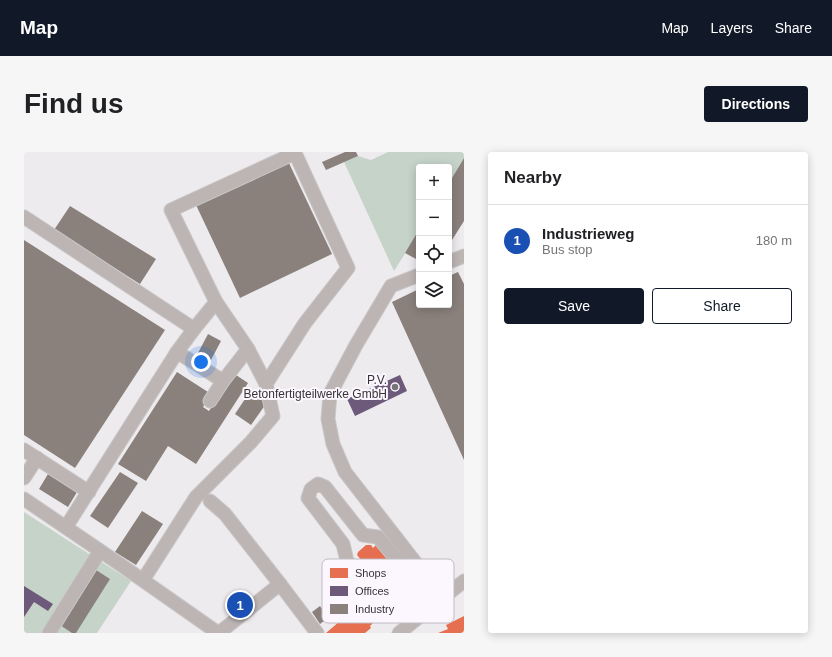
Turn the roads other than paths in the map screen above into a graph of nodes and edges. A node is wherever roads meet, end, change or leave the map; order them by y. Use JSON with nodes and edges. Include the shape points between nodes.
{"nodes":[{"id":1,"x":24,"y":217,"type":"edge"},
{"id":2,"x":464,"y":256,"type":"edge"},
{"id":3,"x":452,"y":261,"type":"edge"},
{"id":4,"x":416,"y":276,"type":"edge"},
{"id":5,"x":216,"y":302,"type":"junction"},
{"id":6,"x":194,"y":329,"type":"junction"},
{"id":7,"x":248,"y":349,"type":"junction"},
{"id":8,"x":177,"y":352,"type":"junction"},
{"id":9,"x":223,"y":381,"type":"junction"},
{"id":10,"x":266,"y":384,"type":"junction"},
{"id":11,"x":210,"y":401,"type":"dead end"},
{"id":12,"x":24,"y":450,"type":"edge"},
{"id":13,"x":37,"y":458,"type":"junction"},
{"id":14,"x":24,"y":478,"type":"edge"},
{"id":15,"x":89,"y":492,"type":"junction"},
{"id":16,"x":24,"y":499,"type":"edge"},
{"id":17,"x":210,"y":501,"type":"dead end"},
{"id":18,"x":66,"y":528,"type":"junction"},
{"id":19,"x":363,"y":535,"type":"junction"},
{"id":20,"x":345,"y":550,"type":"junction"},
{"id":21,"x":100,"y":551,"type":"junction"},
{"id":22,"x":347,"y":559,"type":"edge"},
{"id":23,"x":396,"y":559,"type":"edge"},
{"id":24,"x":413,"y":559,"type":"edge"},
{"id":25,"x":143,"y":580,"type":"junction"},
{"id":26,"x":464,"y":581,"type":"edge"},
{"id":27,"x":280,"y":584,"type":"junction"},
{"id":28,"x":454,"y":589,"type":"edge"},
{"id":29,"x":410,"y":624,"type":"edge"},
{"id":30,"x":49,"y":633,"type":"edge"},
{"id":31,"x":218,"y":633,"type":"edge"},
{"id":32,"x":318,"y":633,"type":"edge"},
{"id":33,"x":399,"y":633,"type":"edge"}],
"edges":[{"from":1,"to":6,"type":"street"},
{"from":2,"to":3,"type":"street"},
{"from":4,"to":24,"type":"street","via":[[391,286],[330,394],[328,419],[333,444],[345,472]]},
{"from":5,"to":6,"type":"street"},
{"from":5,"to":7,"type":"street"},
{"from":5,"to":10,"type":"street","via":[[171,210],[295,153],[348,268],[305,323]]},
{"from":6,"to":8,"type":"street"},
{"from":7,"to":9,"type":"street"},
{"from":7,"to":10,"type":"street"},
{"from":8,"to":9,"type":"street"},
{"from":8,"to":15,"type":"street"},
{"from":9,"to":11,"type":"street"},
{"from":10,"to":25,"type":"street","via":[[273,416],[196,497]]},
{"from":12,"to":13,"type":"street"},
{"from":13,"to":14,"type":"street"},
{"from":13,"to":15,"type":"street"},
{"from":15,"to":18,"type":"street"},
{"from":16,"to":18,"type":"street"},
{"from":17,"to":27,"type":"street","via":[[225,514]]},
{"from":18,"to":21,"type":"street"},
{"from":19,"to":20,"type":"street"},
{"from":19,"to":20,"type":"street","via":[[325,487],[318,484],[311,489],[308,498]]},
{"from":19,"to":23,"type":"street","via":[[378,537]]},
{"from":20,"to":22,"type":"street"},
{"from":21,"to":25,"type":"street"},
{"from":21,"to":30,"type":"street"},
{"from":25,"to":31,"type":"street"},
{"from":26,"to":28,"type":"street"},
{"from":27,"to":31,"type":"street"},
{"from":27,"to":32,"type":"street"},
{"from":29,"to":33,"type":"street"}]}
